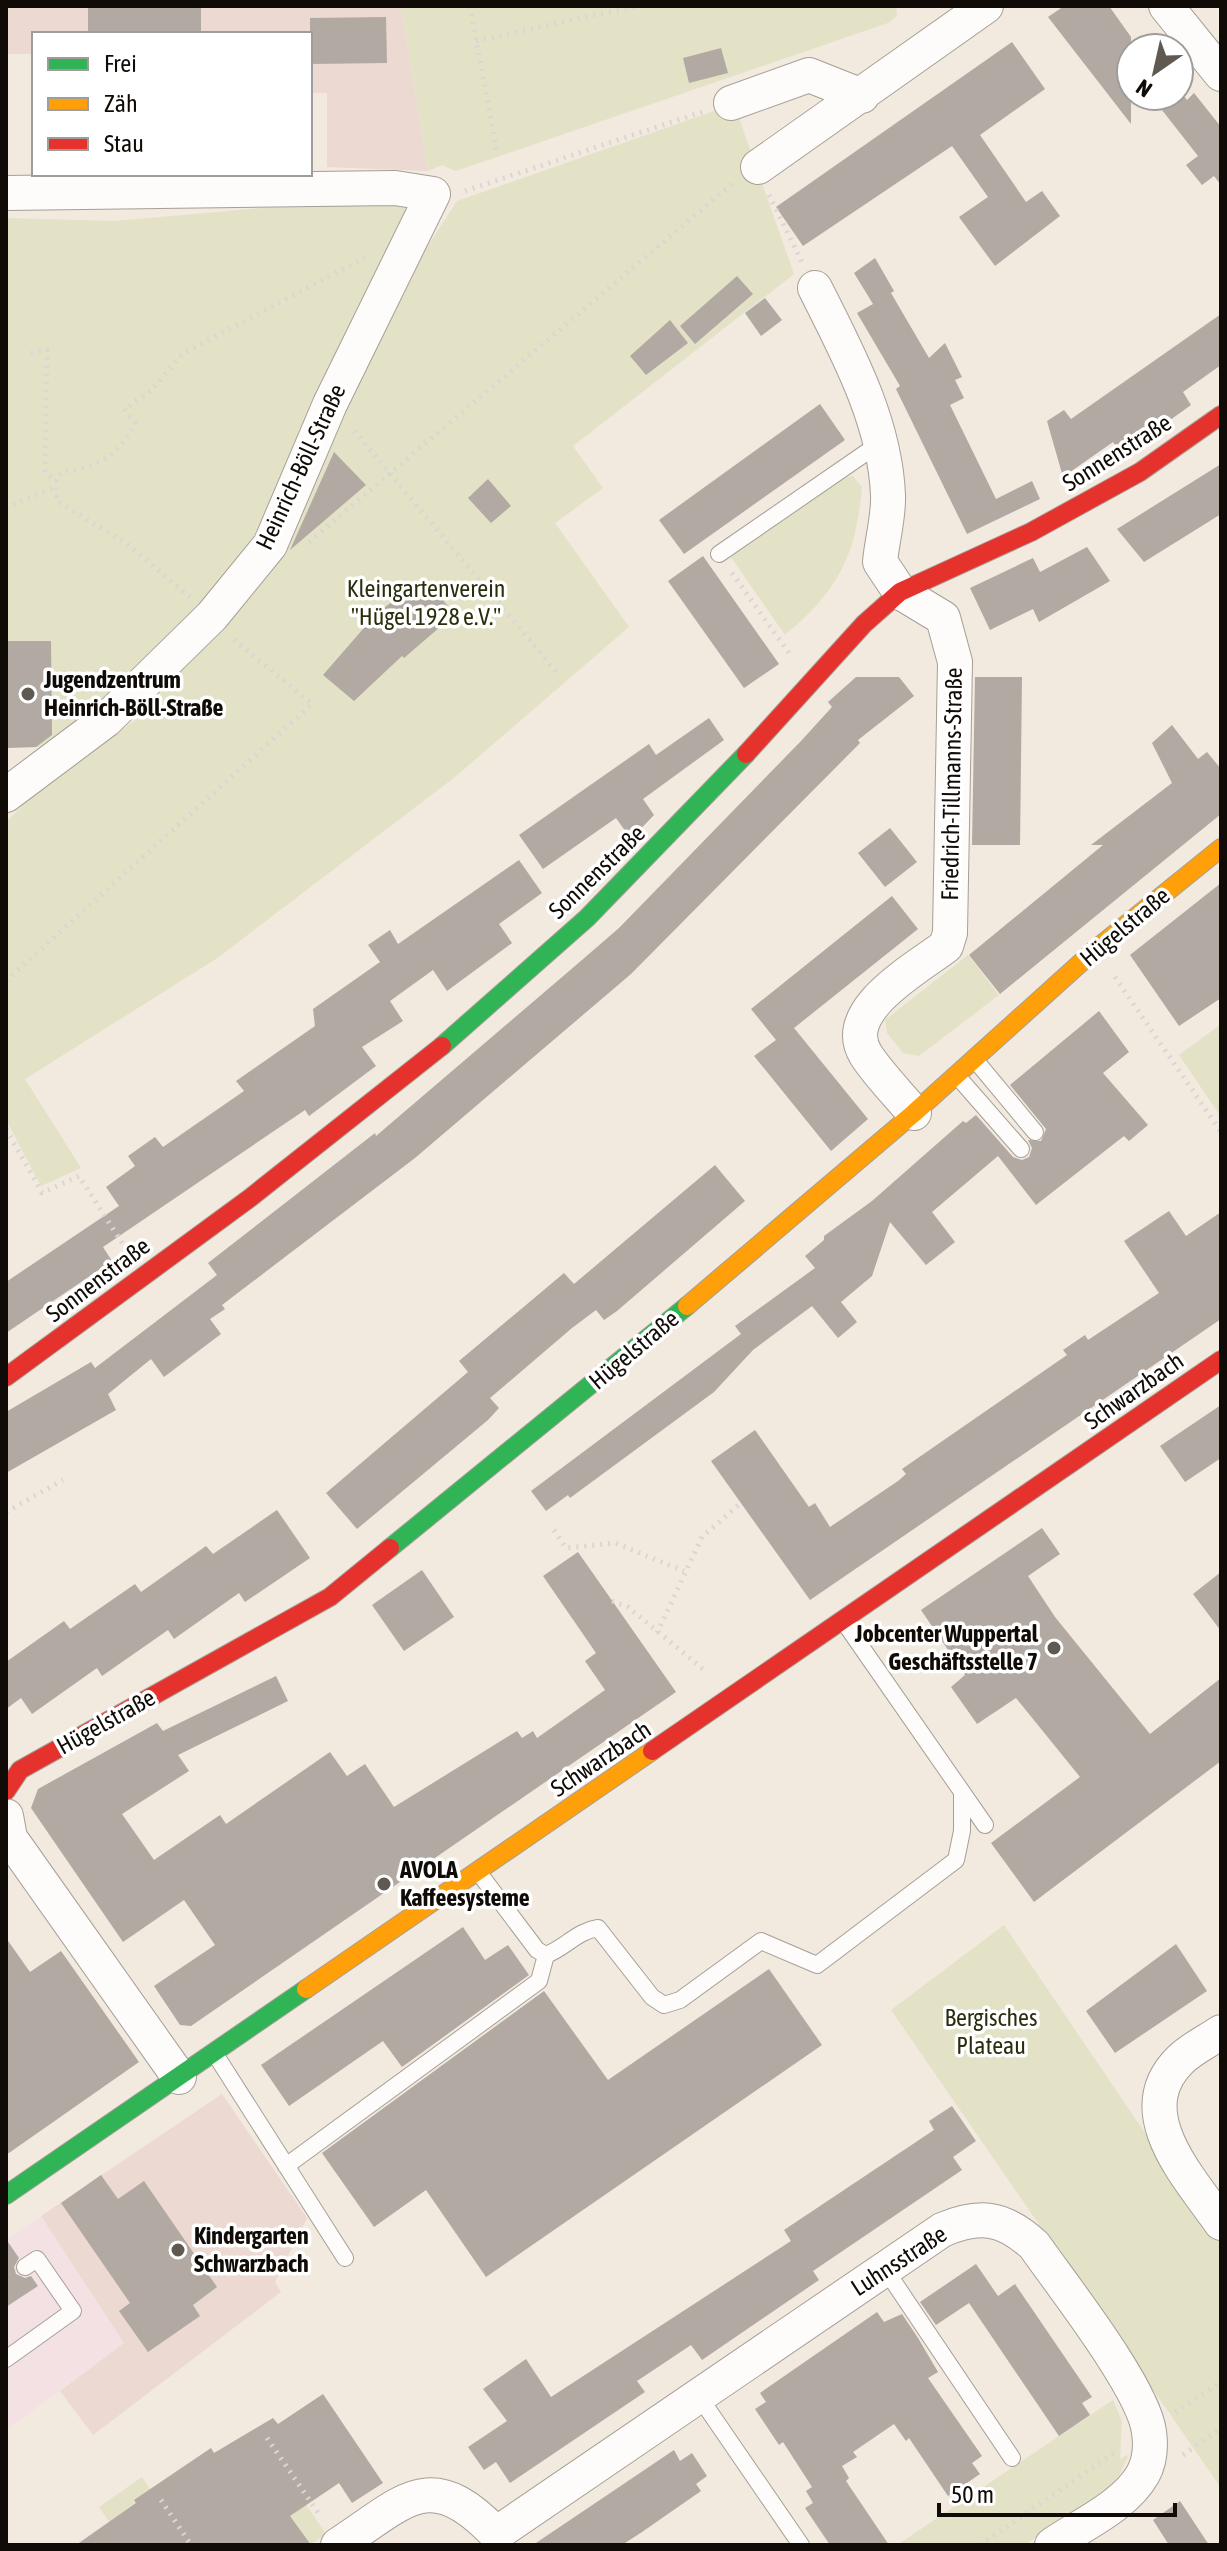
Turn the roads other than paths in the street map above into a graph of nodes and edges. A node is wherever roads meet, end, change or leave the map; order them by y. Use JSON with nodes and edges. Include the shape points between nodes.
{"nodes":[{"id":1,"x":986,"y":6,"type":"edge"},
{"id":2,"x":1166,"y":6,"type":"edge"},
{"id":3,"x":942,"y":18,"type":"edge"},
{"id":4,"x":1221,"y":74,"type":"edge"},
{"id":5,"x":862,"y":96,"type":"junction"},
{"id":6,"x":731,"y":103,"type":"road end"},
{"id":7,"x":758,"y":167,"type":"road end"},
{"id":8,"x":6,"y":193,"type":"edge"},
{"id":9,"x":815,"y":288,"type":"road end"},
{"id":10,"x":1221,"y":415,"type":"edge"},
{"id":11,"x":880,"y":443,"type":"junction"},
{"id":12,"x":719,"y":554,"type":"road end"},
{"id":13,"x":900,"y":592,"type":"junction"},
{"id":14,"x":6,"y":795,"type":"edge"},
{"id":15,"x":1221,"y":848,"type":"edge"},
{"id":16,"x":975,"y":1060,"type":"junction"},
{"id":17,"x":957,"y":1075,"type":"junction"},
{"id":18,"x":914,"y":1113,"type":"junction"},
{"id":19,"x":1035,"y":1132,"type":"dead end"},
{"id":20,"x":1021,"y":1149,"type":"dead end"},
{"id":21,"x":1221,"y":1360,"type":"edge"},
{"id":22,"x":6,"y":1377,"type":"edge"},
{"id":23,"x":843,"y":1621,"type":"junction"},
{"id":24,"x":6,"y":1791,"type":"edge"},
{"id":25,"x":962,"y":1792,"type":"junction"},
{"id":26,"x":985,"y":1825,"type":"dead end"},
{"id":27,"x":8,"y":1827,"type":"edge"},
{"id":28,"x":478,"y":1872,"type":"junction"},
{"id":29,"x":546,"y":1955,"type":"junction"},
{"id":30,"x":1221,"y":2032,"type":"edge"},
{"id":31,"x":214,"y":2053,"type":"junction"},
{"id":32,"x":179,"y":2077,"type":"junction"},
{"id":33,"x":286,"y":2166,"type":"junction"},
{"id":34,"x":6,"y":2195,"type":"edge"},
{"id":35,"x":1221,"y":2223,"type":"edge"},
{"id":36,"x":345,"y":2258,"type":"dead end"},
{"id":37,"x":31,"y":2263,"type":"dead end"},
{"id":38,"x":885,"y":2269,"type":"junction"},
{"id":39,"x":6,"y":2359,"type":"edge"},
{"id":40,"x":698,"y":2395,"type":"junction"},
{"id":41,"x":1012,"y":2458,"type":"dead end"},
{"id":42,"x":499,"y":2540,"type":"edge"},
{"id":43,"x":339,"y":2545,"type":"edge"},
{"id":44,"x":801,"y":2545,"type":"edge"},
{"id":45,"x":1052,"y":2545,"type":"edge"}],
"edges":[{"from":1,"to":3,"type":"street"},
{"from":2,"to":4,"type":"street"},
{"from":3,"to":5,"type":"street"},
{"from":5,"to":6,"type":"street","via":[[809,75]]},
{"from":5,"to":7,"type":"street"},
{"from":8,"to":14,"type":"street","name":"Heinrich-Böll-Straße","via":[[395,188],[433,194],[330,404],[270,545],[223,620],[106,720]]},
{"from":9,"to":11,"type":"street","name":"Friedrich-Tillmanns-Straße","via":[[865,394]]},
{"from":10,"to":13,"type":"street","name":"Sonnenstraße","via":[[1140,472],[1031,532]]},
{"from":11,"to":12,"type":"lane"},
{"from":11,"to":13,"type":"street","name":"Friedrich-Tillmanns-Straße","via":[[888,496],[880,562]]},
{"from":13,"to":18,"type":"street","name":"Friedrich-Tillmanns-Straße","via":[[943,618],[955,662],[950,933],[946,946],[866,1009],[858,1030],[864,1052]]},
{"from":13,"to":22,"type":"street","name":"Sonnenstraße","via":[[864,624],[653,854],[488,1007],[304,1154]]},
{"from":15,"to":16,"type":"street","name":"Hügelstraße","via":[[1096,949]]},
{"from":16,"to":17,"type":"street","name":"Hügelstraße"},
{"from":16,"to":19,"type":"lane"},
{"from":17,"to":18,"type":"street","name":"Hügelstraße"},
{"from":17,"to":20,"type":"lane"},
{"from":18,"to":24,"type":"street","name":"Hügelstraße","via":[[626,1357],[330,1597],[20,1770]]},
{"from":21,"to":23,"type":"street","name":"Schwarzbach"},
{"from":23,"to":25,"type":"lane"},
{"from":23,"to":28,"type":"street","name":"Schwarzbach"},
{"from":25,"to":26,"type":"lane"},
{"from":25,"to":29,"type":"lane","via":[[956,1860],[817,1965],[761,1941],[680,2000],[664,2005],[598,1928],[587,1929]]},
{"from":27,"to":32,"type":"street"},
{"from":28,"to":29,"type":"lane"},
{"from":28,"to":31,"type":"street","name":"Schwarzbach"},
{"from":29,"to":33,"type":"lane","via":[[539,1981]]},
{"from":30,"to":35,"type":"street","via":[[1180,2060],[1163,2085],[1159,2112],[1165,2142]]},
{"from":31,"to":32,"type":"street","name":"Schwarzbach"},
{"from":31,"to":33,"type":"lane"},
{"from":32,"to":34,"type":"street","name":"Schwarzbach"},
{"from":33,"to":36,"type":"lane"},
{"from":37,"to":39,"type":"lane","via":[[73,2311]]},
{"from":38,"to":40,"type":"street","name":"Luhnsstraße"},
{"from":38,"to":41,"type":"lane"},
{"from":38,"to":45,"type":"street","name":"Luhnsstraße","via":[[942,2230],[967,2220],[1016,2228],[1034,2245],[1133,2390],[1149,2430],[1143,2474],[1130,2490]]},
{"from":40,"to":42,"type":"street","name":"Luhnsstraße"},
{"from":40,"to":44,"type":"lane"},
{"from":42,"to":43,"type":"street","name":"Luhnsstraße","via":[[473,2510],[426,2493]]}]}
